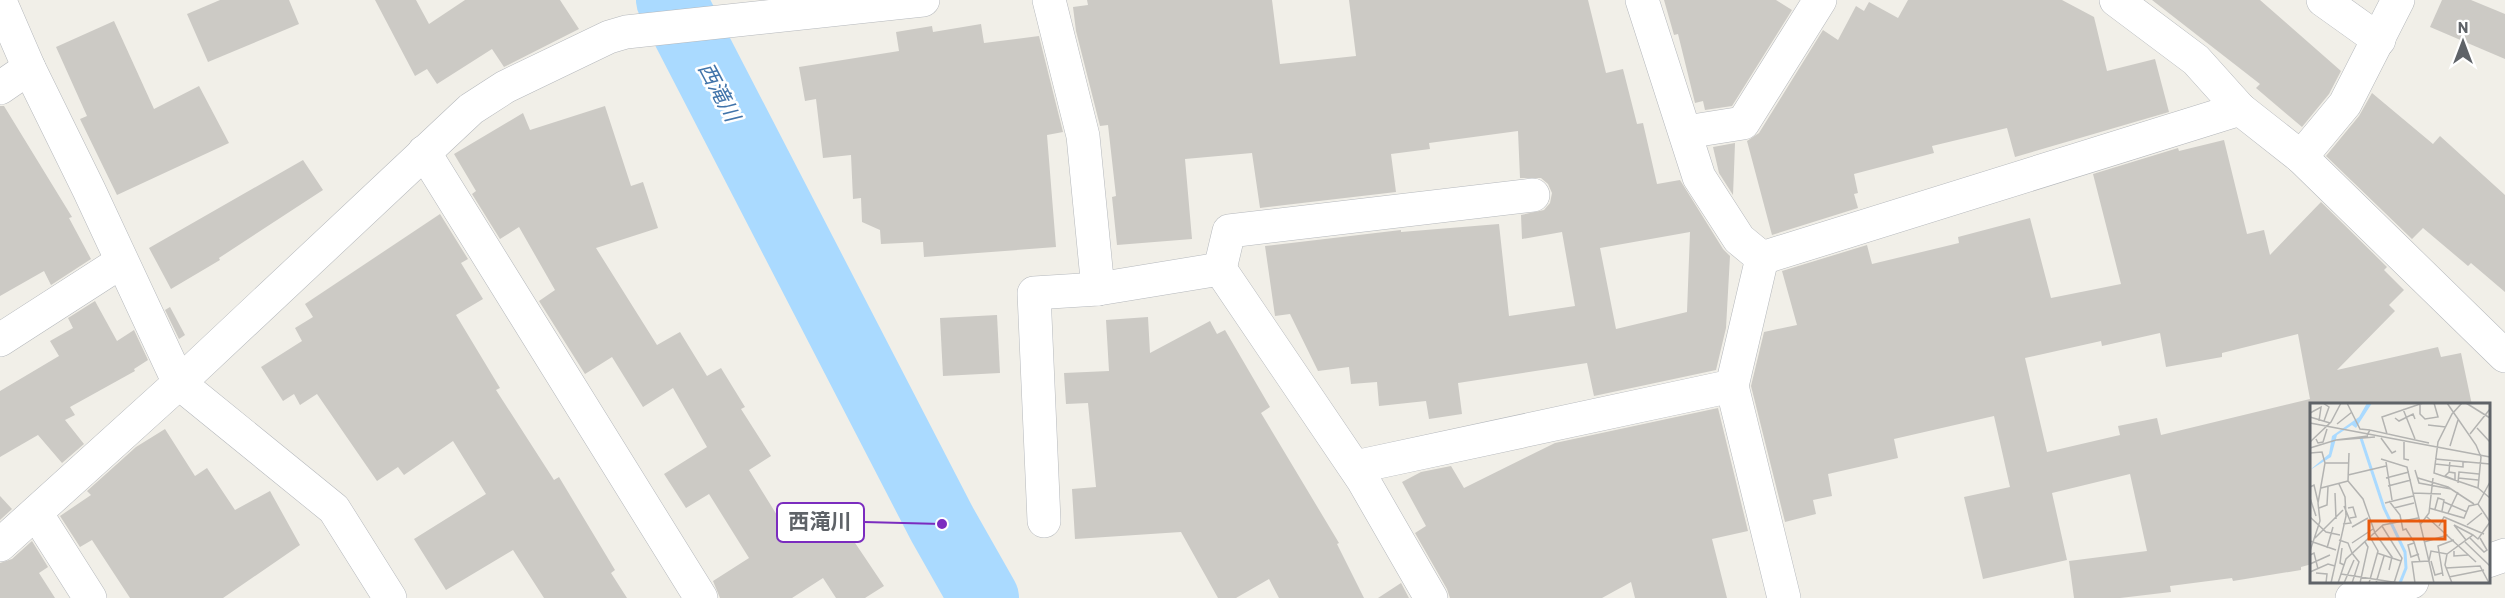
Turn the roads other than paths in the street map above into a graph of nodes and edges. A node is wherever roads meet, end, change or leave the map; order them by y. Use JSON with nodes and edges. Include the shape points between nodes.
{"nodes":[{"id":1,"x":923,"y":0,"type":"edge"},
{"id":2,"x":1049,"y":0,"type":"edge"},
{"id":3,"x":1642,"y":0,"type":"edge"},
{"id":4,"x":1820,"y":0,"type":"edge"},
{"id":5,"x":2116,"y":0,"type":"edge"},
{"id":6,"x":2323,"y":0,"type":"edge"},
{"id":7,"x":2398,"y":0,"type":"edge"},
{"id":8,"x":0,"y":1,"type":"edge"},
{"id":9,"x":2379,"y":40,"type":"junction"},
{"id":10,"x":29,"y":68,"type":"junction"},
{"id":11,"x":0,"y":88,"type":"edge"},
{"id":12,"x":2240,"y":109,"type":"junction"},
{"id":13,"x":1686,"y":132,"type":"junction"},
{"id":14,"x":424,"y":152,"type":"junction"},
{"id":15,"x":2301,"y":157,"type":"junction"},
{"id":16,"x":1533,"y":195,"type":"dead end"},
{"id":17,"x":1762,"y":258,"type":"junction"},
{"id":18,"x":121,"y":262,"type":"junction"},
{"id":19,"x":1220,"y":269,"type":"junction"},
{"id":20,"x":1098,"y":289,"type":"junction"},
{"id":21,"x":0,"y":340,"type":"edge"},
{"id":22,"x":2505,"y":356,"type":"edge"},
{"id":23,"x":179,"y":383,"type":"junction"},
{"id":24,"x":1731,"y":386,"type":"junction"},
{"id":25,"x":1355,"y":467,"type":"junction"},
{"id":26,"x":36,"y":513,"type":"junction"},
{"id":27,"x":1044,"y":522,"type":"dead end"},
{"id":28,"x":0,"y":545,"type":"edge"},
{"id":29,"x":2505,"y":555,"type":"edge"},
{"id":30,"x":2490,"y":560,"type":"edge"},
{"id":31,"x":2408,"y":583,"type":"edge"},
{"id":32,"x":90,"y":598,"type":"edge"},
{"id":33,"x":390,"y":598,"type":"edge"},
{"id":34,"x":701,"y":598,"type":"edge"},
{"id":35,"x":1431,"y":598,"type":"edge"},
{"id":36,"x":1784,"y":598,"type":"edge"},
{"id":37,"x":2352,"y":598,"type":"edge"}],
"edges":[{"from":1,"to":14,"type":"street","via":[[609,37],[505,87],[471,110]]},
{"from":2,"to":20,"type":"street","via":[[1083,136]]},
{"from":3,"to":13,"type":"street"},
{"from":4,"to":13,"type":"street","via":[[1743,123]]},
{"from":5,"to":12,"type":"street","via":[[2196,60]]},
{"from":6,"to":9,"type":"street"},
{"from":7,"to":9,"type":"street"},
{"from":8,"to":10,"type":"street"},
{"from":9,"to":15,"type":"street","via":[[2345,104]]},
{"from":10,"to":11,"type":"street"},
{"from":10,"to":18,"type":"street"},
{"from":12,"to":15,"type":"street"},
{"from":12,"to":17,"type":"street"},
{"from":13,"to":17,"type":"street","via":[[1699,177],[1738,239]]},
{"from":14,"to":23,"type":"street"},
{"from":14,"to":34,"type":"street"},
{"from":15,"to":22,"type":"street"},
{"from":16,"to":19,"type":"street","via":[[1229,231]]},
{"from":17,"to":24,"type":"street"},
{"from":18,"to":21,"type":"street"},
{"from":18,"to":23,"type":"street"},
{"from":19,"to":20,"type":"street"},
{"from":19,"to":25,"type":"street"},
{"from":20,"to":27,"type":"street","via":[[1034,292]]},
{"from":23,"to":26,"type":"street"},
{"from":23,"to":33,"type":"street","via":[[334,509]]},
{"from":24,"to":25,"type":"street"},
{"from":24,"to":36,"type":"street"},
{"from":25,"to":35,"type":"street"},
{"from":26,"to":28,"type":"street"},
{"from":26,"to":32,"type":"street"},
{"from":29,"to":30,"type":"street"},
{"from":31,"to":37,"type":"street"}]}
